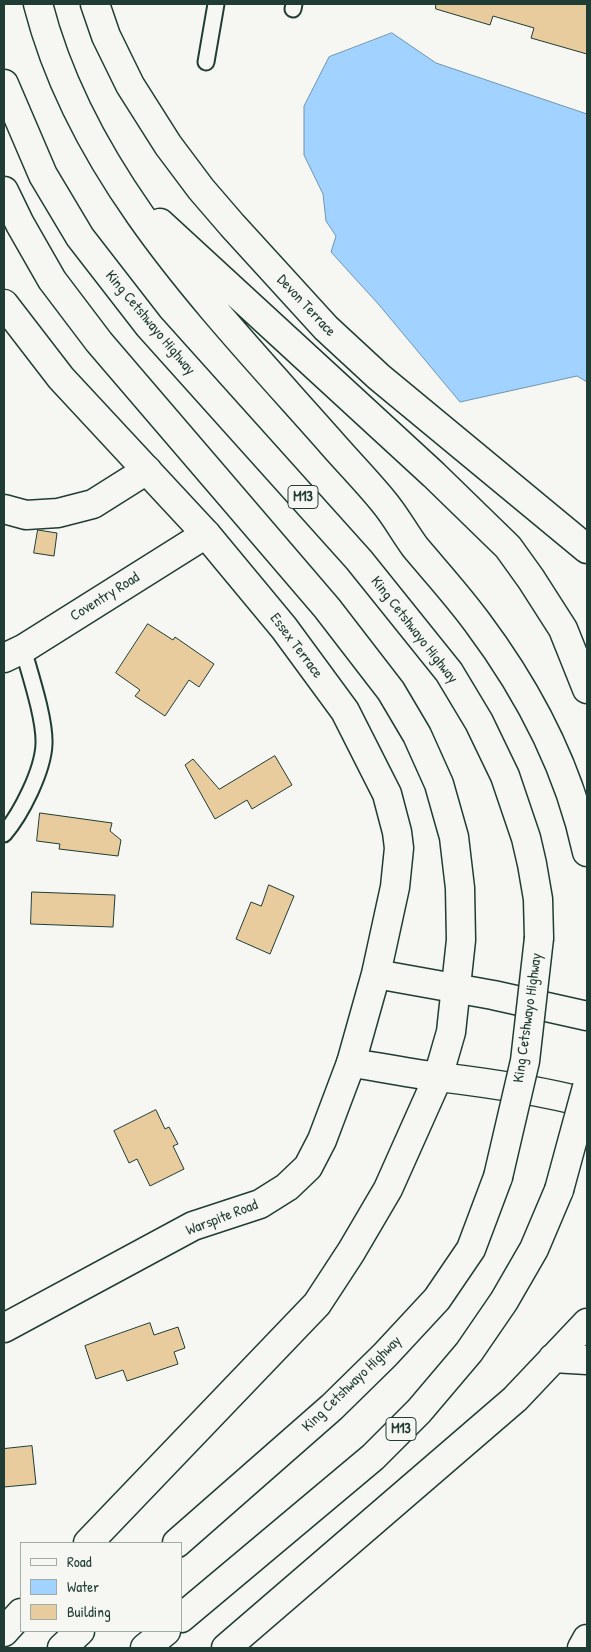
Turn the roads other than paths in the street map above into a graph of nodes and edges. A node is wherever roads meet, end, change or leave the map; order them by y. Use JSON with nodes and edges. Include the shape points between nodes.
{"nodes":[{"id":1,"x":38,"y":4,"type":"edge"},
{"id":2,"x":95,"y":4,"type":"edge"},
{"id":3,"x":216,"y":4,"type":"edge"},
{"id":4,"x":206,"y":62,"type":"dead end"},
{"id":5,"x":4,"y":84,"type":"edge"},
{"id":6,"x":122,"y":188,"type":"junction"},
{"id":7,"x":4,"y":191,"type":"edge"},
{"id":8,"x":4,"y":304,"type":"edge"},
{"id":9,"x":147,"y":470,"type":"junction"},
{"id":10,"x":4,"y":509,"type":"edge"},
{"id":11,"x":206,"y":534,"type":"junction"},
{"id":12,"x":587,"y":549,"type":"edge"},
{"id":13,"x":14,"y":654,"type":"edge"},
{"id":14,"x":587,"y":689,"type":"edge"},
{"id":15,"x":4,"y":834,"type":"edge"},
{"id":16,"x":587,"y":852,"type":"edge"},
{"id":17,"x":376,"y":974,"type":"junction"},
{"id":18,"x":457,"y":989,"type":"junction"},
{"id":19,"x":587,"y":1016,"type":"edge"},
{"id":20,"x":351,"y":1063,"type":"junction"},
{"id":21,"x":438,"y":1077,"type":"junction"},
{"id":22,"x":587,"y":1087,"type":"edge"},
{"id":23,"x":587,"y":1103,"type":"edge"},
{"id":24,"x":587,"y":1323,"type":"edge"},
{"id":25,"x":4,"y":1328,"type":"edge"},
{"id":26,"x":553,"y":1358,"type":"junction"},
{"id":27,"x":587,"y":1360,"type":"edge"},
{"id":28,"x":89,"y":1542,"type":"edge"},
{"id":29,"x":178,"y":1542,"type":"edge"},
{"id":30,"x":20,"y":1614,"type":"edge"},
{"id":31,"x":182,"y":1617,"type":"edge"},
{"id":32,"x":4,"y":1632,"type":"edge"},
{"id":33,"x":79,"y":1632,"type":"edge"},
{"id":34,"x":165,"y":1632,"type":"edge"},
{"id":35,"x":587,"y":1639,"type":"edge"},
{"id":36,"x":62,"y":1648,"type":"edge"},
{"id":37,"x":145,"y":1648,"type":"edge"},
{"id":38,"x":226,"y":1648,"type":"edge"},
{"id":39,"x":582,"y":1648,"type":"edge"}],
"edges":[{"from":1,"to":6,"type":"main road","via":[[43,25],[84,123]]},
{"from":2,"to":12,"type":"main road","name":"Devon Terrace","via":[[106,36],[130,85],[201,189],[239,232],[326,328],[379,377]]},
{"from":3,"to":4,"type":"lane"},
{"from":5,"to":29,"type":"main road","name":"King Cetshwayo Highway","number":"M13","bridge":true,"via":[[43,175],[80,237],[149,326],[359,560],[449,672],[479,722],[508,785],[526,838],[538,899],[539,938],[525,1061],[498,1177],[470,1249],[437,1299],[385,1355],[332,1407]]},
{"from":6,"to":14,"type":"main road","via":[[508,547],[563,629]]},
{"from":6,"to":16,"type":"main road","via":[[174,263],[384,502],[497,650],[546,734],[565,779]]},
{"from":7,"to":18,"type":"main road","via":[[52,280],[98,342],[328,608],[391,691],[417,735],[439,784],[454,837],[461,932]]},
{"from":8,"to":9,"type":"main road","name":"Essex Terrace","via":[[62,378]]},
{"from":9,"to":10,"type":"main road","via":[[94,504],[58,513],[26,515]]},
{"from":9,"to":11,"type":"main road","name":"Essex Terrace"},
{"from":11,"to":13,"type":"main road","name":"Coventry Road"},
{"from":11,"to":17,"type":"main road","name":"Essex Terrace","via":[[284,628],[344,711],[387,794],[398,848],[395,886]]},
{"from":13,"to":15,"type":"lane","via":[[41,718],[44,744],[36,776],[15,821]]},
{"from":17,"to":18,"type":"main road"},
{"from":17,"to":20,"type":"main road","name":"Essex Terrace"},
{"from":18,"to":19,"type":"main road"},
{"from":18,"to":21,"type":"main road","via":[[451,1032]]},
{"from":20,"to":21,"type":"main road"},
{"from":20,"to":25,"type":"main road","name":"Warspite Road","via":[[322,1140],[308,1167],[286,1187],[260,1204],[193,1226]]},
{"from":21,"to":23,"type":"main road","via":[[488,1082]]},
{"from":21,"to":28,"type":"main road","via":[[388,1189],[317,1304]]},
{"from":22,"to":31,"type":"main road","number":"M13","bridge":true,"via":[[559,1190],[534,1249],[469,1352],[419,1411],[373,1457]]},
{"from":24,"to":26,"type":"main road"},
{"from":26,"to":27,"type":"main road"},
{"from":26,"to":38,"type":"main road","via":[[514,1399]]},
{"from":30,"to":32,"type":"main road"},
{"from":33,"to":36,"type":"main road"},
{"from":34,"to":37,"type":"main road"},
{"from":35,"to":39,"type":"main road"}]}
